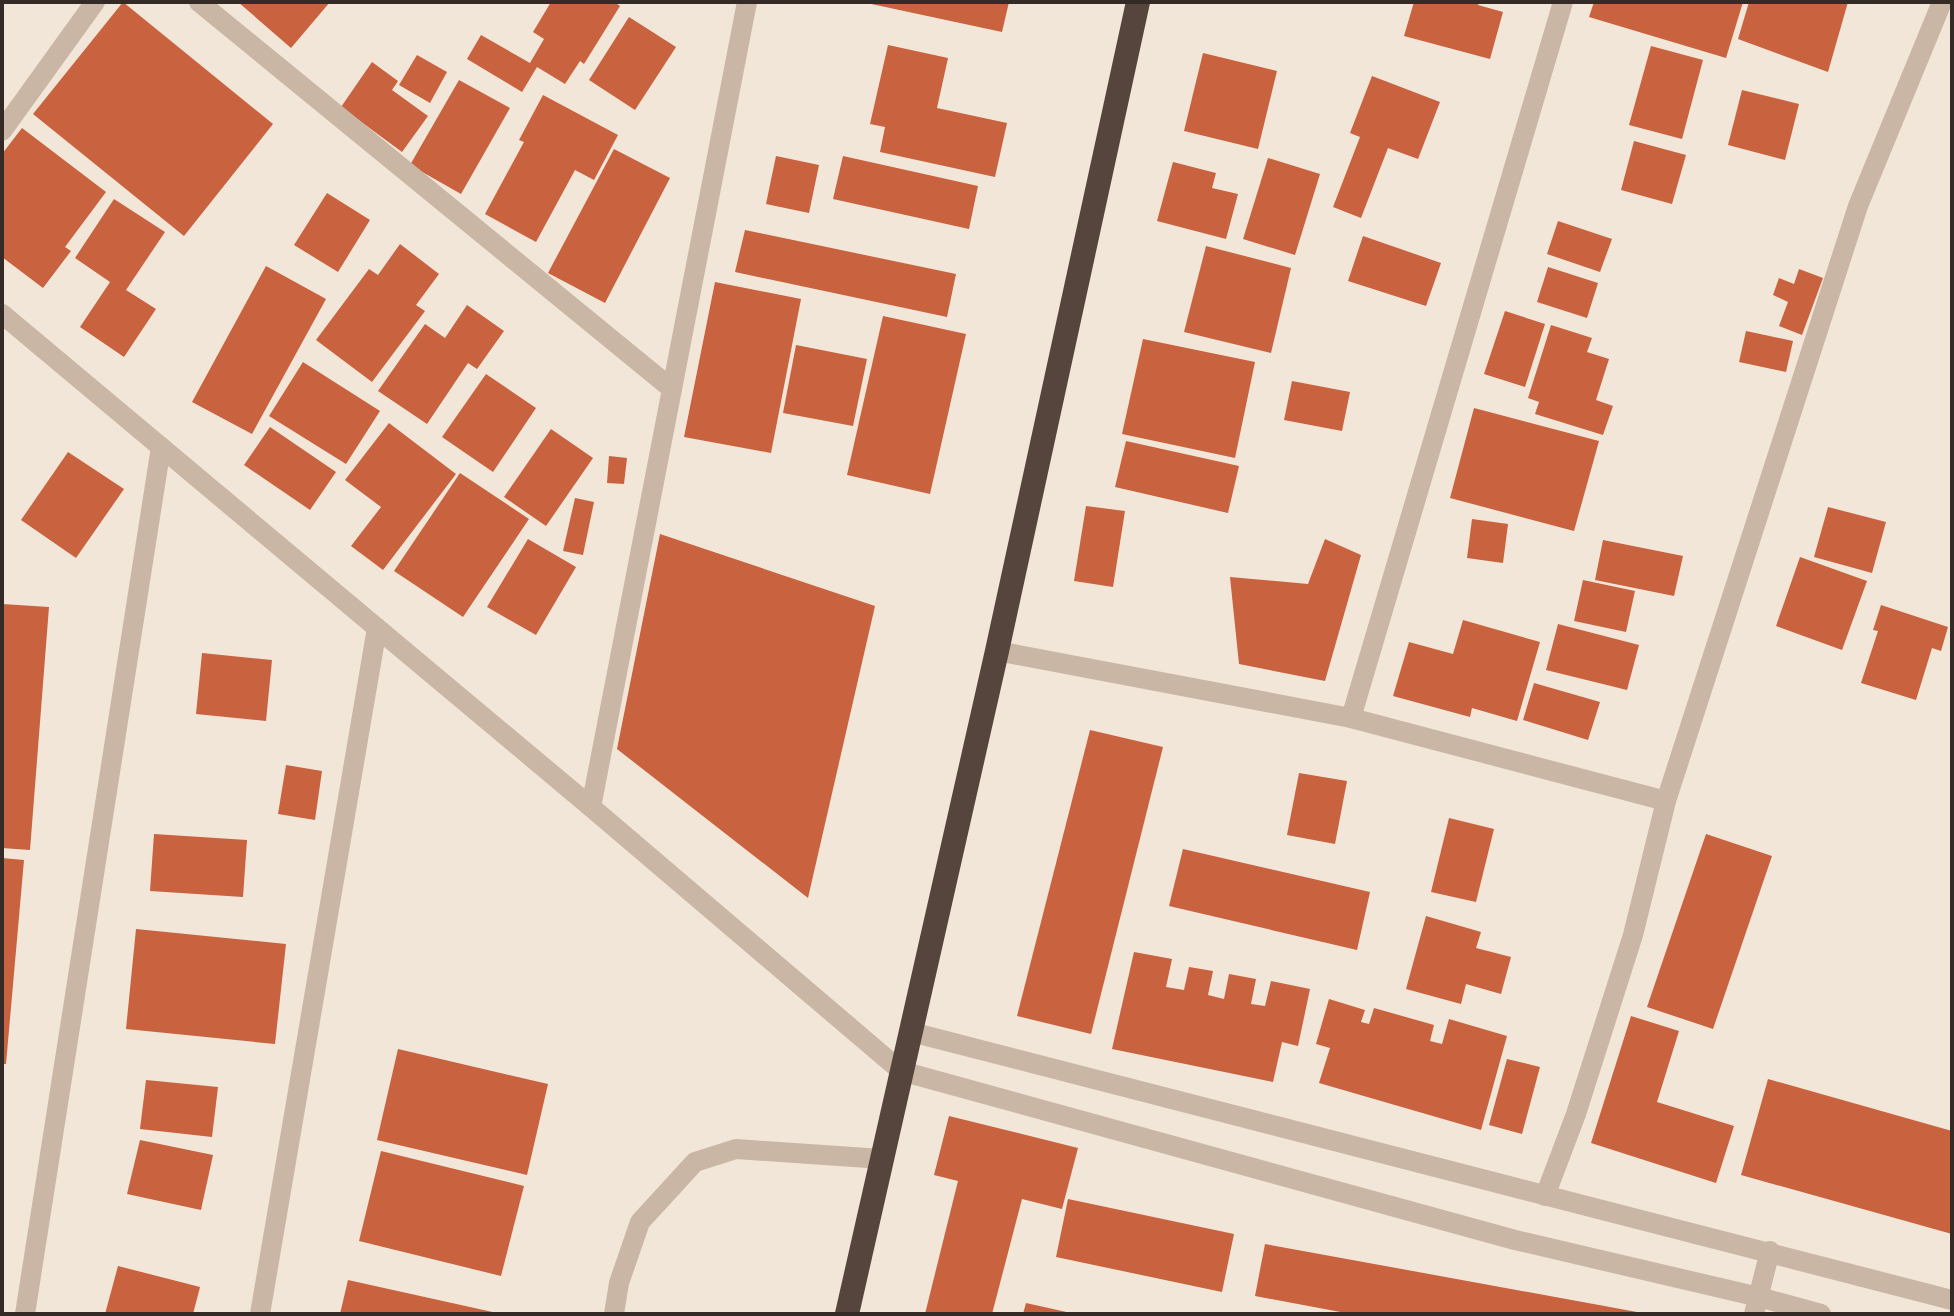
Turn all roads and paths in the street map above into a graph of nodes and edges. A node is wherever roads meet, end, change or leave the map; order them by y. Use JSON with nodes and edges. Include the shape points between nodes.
{"nodes":[{"id":1,"x":95,"y":2,"type":"edge"},
{"id":2,"x":199,"y":2,"type":"edge"},
{"id":3,"x":747,"y":2,"type":"edge"},
{"id":4,"x":1138,"y":2,"type":"edge"},
{"id":5,"x":1563,"y":2,"type":"edge"},
{"id":6,"x":1942,"y":2,"type":"edge"},
{"id":7,"x":2,"y":131,"type":"edge"},
{"id":8,"x":3,"y":321,"type":"edge"},
{"id":9,"x":672,"y":389,"type":"junction"},
{"id":10,"x":161,"y":447,"type":"junction"},
{"id":11,"x":377,"y":628,"type":"junction"},
{"id":12,"x":997,"y":651,"type":"junction"},
{"id":13,"x":1351,"y":718,"type":"junction"},
{"id":14,"x":1666,"y":801,"type":"junction"},
{"id":15,"x":591,"y":807,"type":"junction"},
{"id":16,"x":911,"y":1032,"type":"junction"},
{"id":17,"x":901,"y":1071,"type":"junction"},
{"id":18,"x":882,"y":1159,"type":"junction"},
{"id":19,"x":1545,"y":1196,"type":"junction"},
{"id":20,"x":1770,"y":1251,"type":"junction"},
{"id":21,"x":1952,"y":1300,"type":"edge"},
{"id":22,"x":1756,"y":1305,"type":"edge"},
{"id":23,"x":25,"y":1314,"type":"edge"},
{"id":24,"x":260,"y":1314,"type":"edge"},
{"id":25,"x":614,"y":1314,"type":"edge"},
{"id":26,"x":847,"y":1314,"type":"edge"},
{"id":27,"x":1821,"y":1314,"type":"edge"}],
"edges":[{"from":1,"to":7,"type":"street"},
{"from":2,"to":9,"type":"street"},
{"from":3,"to":9,"type":"street"},
{"from":4,"to":12,"type":"highway"},
{"from":5,"to":13,"type":"street"},
{"from":6,"to":14,"type":"street","via":[[1858,206]]},
{"from":8,"to":10,"type":"street"},
{"from":9,"to":15,"type":"street"},
{"from":10,"to":11,"type":"street"},
{"from":10,"to":23,"type":"street"},
{"from":11,"to":15,"type":"street"},
{"from":11,"to":24,"type":"street"},
{"from":12,"to":13,"type":"street"},
{"from":12,"to":16,"type":"highway"},
{"from":13,"to":14,"type":"street"},
{"from":14,"to":19,"type":"street","via":[[1633,935]]},
{"from":15,"to":17,"type":"street"},
{"from":16,"to":17,"type":"highway"},
{"from":16,"to":19,"type":"street"},
{"from":17,"to":18,"type":"highway"},
{"from":17,"to":22,"type":"street"},
{"from":18,"to":25,"type":"street","via":[[736,1149],[695,1162],[640,1222]]},
{"from":18,"to":26,"type":"highway"},
{"from":19,"to":20,"type":"street"},
{"from":20,"to":21,"type":"street"},
{"from":20,"to":22,"type":"street"},
{"from":22,"to":27,"type":"street"}]}
